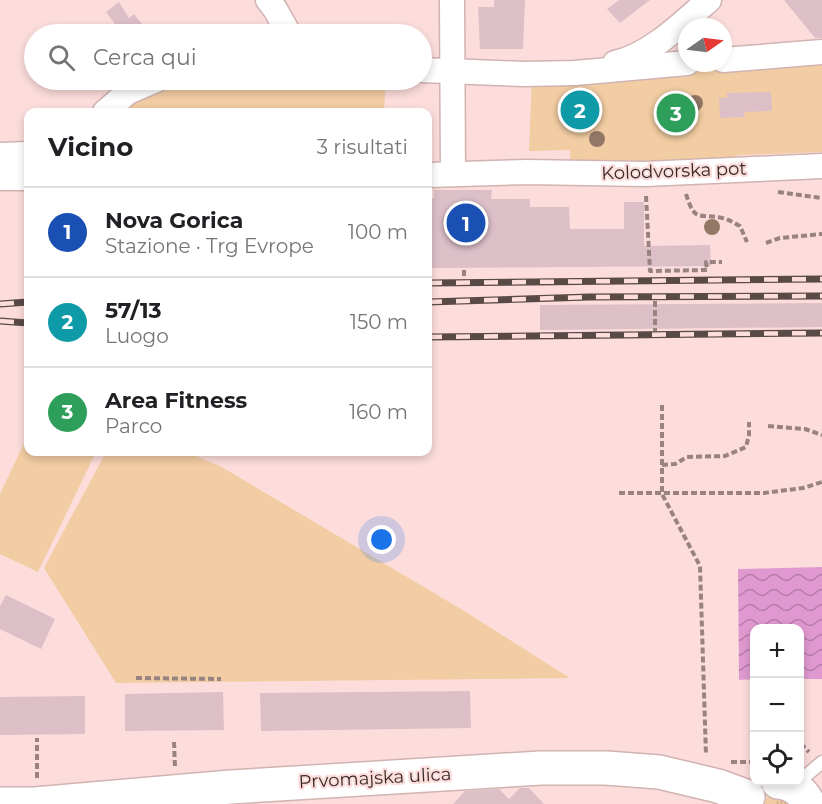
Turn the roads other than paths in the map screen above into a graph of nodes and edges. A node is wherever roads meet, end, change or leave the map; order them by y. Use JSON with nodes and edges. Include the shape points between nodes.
{"nodes":[{"id":1,"x":268,"y":0,"type":"edge"},
{"id":2,"x":452,"y":0,"type":"edge"},
{"id":3,"x":702,"y":6,"type":"edge"},
{"id":4,"x":283,"y":24,"type":"edge"},
{"id":5,"x":822,"y":52,"type":"edge"},
{"id":6,"x":732,"y":59,"type":"edge"},
{"id":7,"x":678,"y":64,"type":"edge"},
{"id":8,"x":432,"y":70,"type":"edge"},
{"id":9,"x":453,"y":71,"type":"junction"},
{"id":10,"x":575,"y":73,"type":"junction"},
{"id":11,"x":134,"y":90,"type":"edge"},
{"id":12,"x":110,"y":108,"type":"edge"},
{"id":13,"x":24,"y":154,"type":"edge"},
{"id":14,"x":0,"y":155,"type":"edge"},
{"id":15,"x":822,"y":166,"type":"edge"},
{"id":16,"x":453,"y":174,"type":"junction"},
{"id":17,"x":432,"y":175,"type":"edge"},
{"id":18,"x":0,"y":178,"type":"edge"},
{"id":19,"x":24,"y":178,"type":"edge"},
{"id":20,"x":822,"y":762,"type":"edge"},
{"id":21,"x":774,"y":792,"type":"edge"},
{"id":22,"x":36,"y":796,"type":"edge"},
{"id":23,"x":0,"y":804,"type":"edge"}],
"edges":[{"from":1,"to":4,"type":"street"},
{"from":2,"to":9,"type":"street"},
{"from":3,"to":10,"type":"street","via":[[658,42],[624,61]]},
{"from":5,"to":6,"type":"street"},
{"from":7,"to":10,"type":"street"},
{"from":8,"to":9,"type":"street"},
{"from":9,"to":10,"type":"street"},
{"from":9,"to":16,"type":"street"},
{"from":11,"to":12,"type":"street"},
{"from":13,"to":14,"type":"street"},
{"from":15,"to":16,"type":"street","name":"Kolodvorska pot","via":[[645,174]]},
{"from":16,"to":17,"type":"street","name":"Kolodvorska pot"},
{"from":18,"to":19,"type":"street"},
{"from":20,"to":21,"type":"lane","name":"Prvomajska ulica"},
{"from":21,"to":22,"type":"street","name":"Prvomajska ulica","via":[[718,786],[659,772],[541,768]]},
{"from":22,"to":23,"type":"street","name":"Prvomajska ulica"}]}
